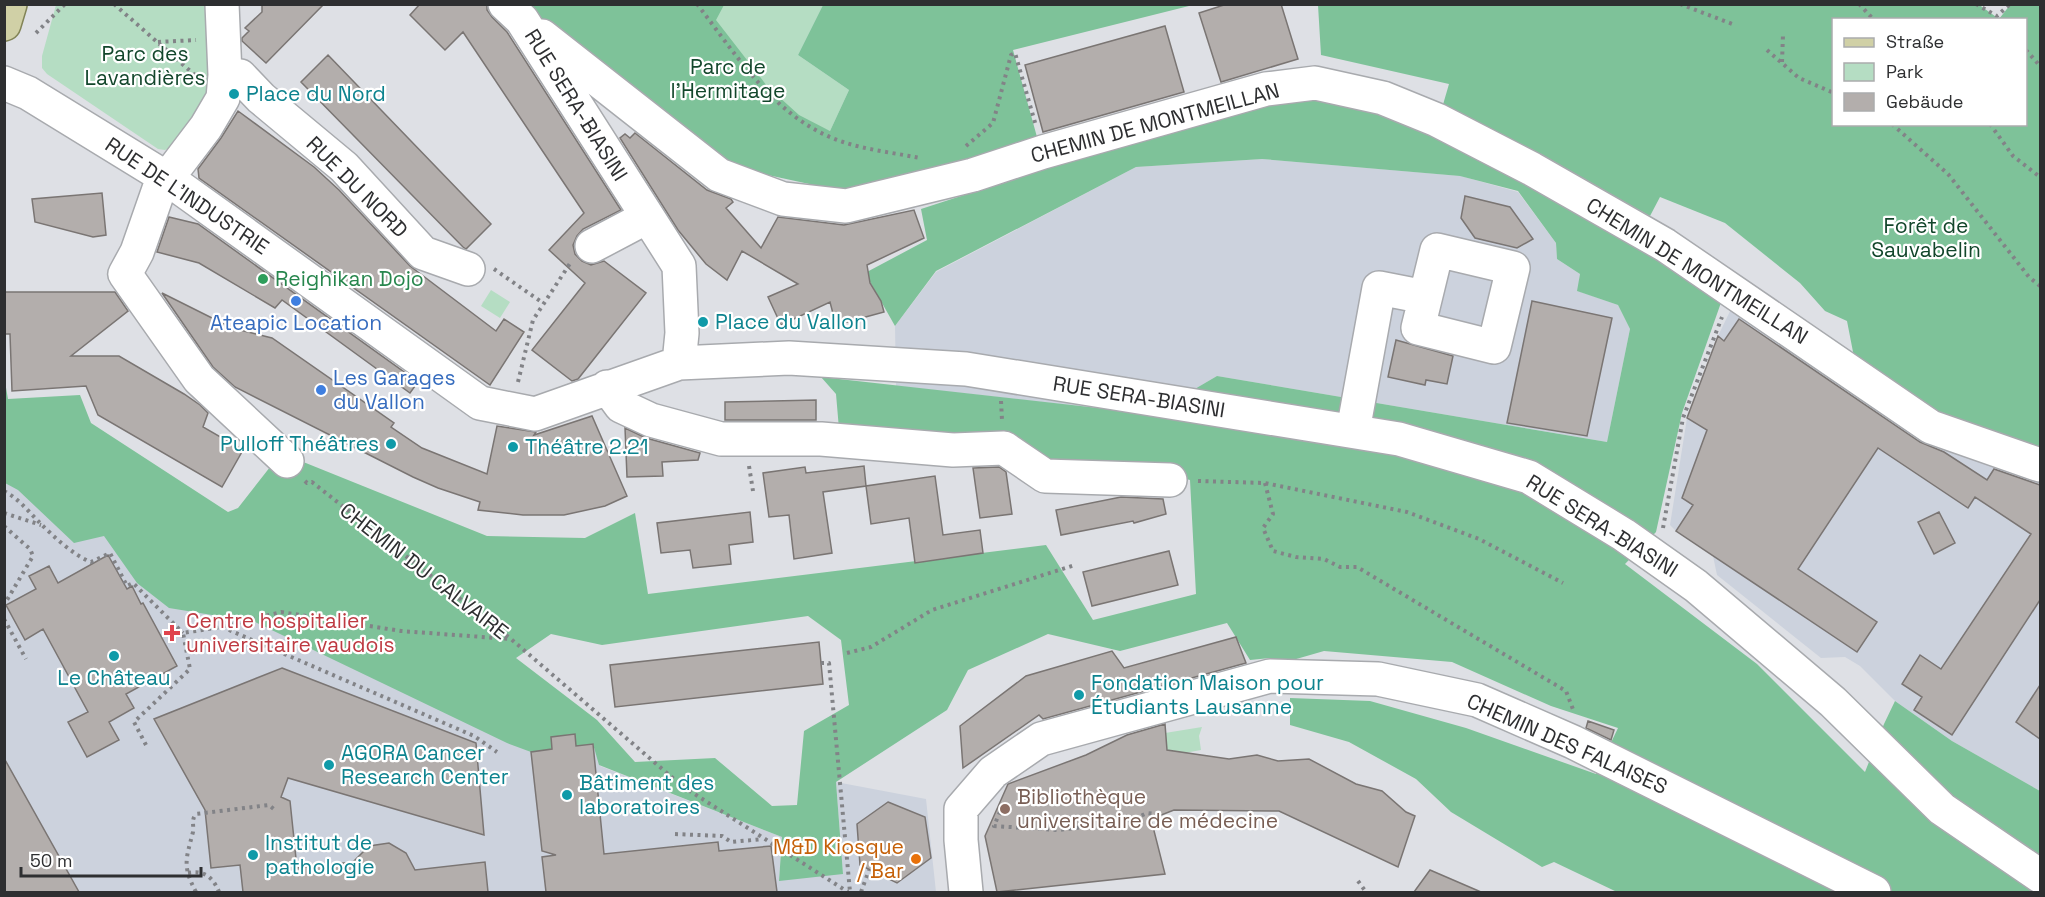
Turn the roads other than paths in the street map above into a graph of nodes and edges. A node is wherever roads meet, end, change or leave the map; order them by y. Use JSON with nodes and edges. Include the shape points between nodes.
{"nodes":[{"id":1,"x":10,"y":4,"type":"edge"},
{"id":2,"x":222,"y":4,"type":"edge"},
{"id":3,"x":514,"y":12,"type":"edge"},
{"id":4,"x":4,"y":24,"type":"edge"},
{"id":5,"x":4,"y":83,"type":"edge"},
{"id":6,"x":224,"y":87,"type":"junction"},
{"id":7,"x":168,"y":178,"type":"junction"},
{"id":8,"x":645,"y":214,"type":"junction"},
{"id":9,"x":592,"y":246,"type":"road end"},
{"id":10,"x":468,"y":268,"type":"road end"},
{"id":11,"x":1425,"y":297,"type":"dead end"},
{"id":12,"x":679,"y":363,"type":"junction"},
{"id":13,"x":596,"y":392,"type":"junction"},
{"id":14,"x":1353,"y":431,"type":"junction"},
{"id":15,"x":287,"y":461,"type":"road end"},
{"id":16,"x":2040,"y":465,"type":"edge"},
{"id":17,"x":1170,"y":480,"type":"road end"},
{"id":18,"x":2040,"y":876,"type":"edge"},
{"id":19,"x":966,"y":892,"type":"edge"},
{"id":20,"x":1874,"y":892,"type":"edge"}],
"edges":[{"from":1,"to":4,"type":"main road"},
{"from":2,"to":6,"type":"street"},
{"from":3,"to":8,"type":"street","name":"RUE SERA-BIASINI"},
{"from":3,"to":16,"type":"street","name":"CHEMIN DE MONTMEILLAN","via":[[719,175],[783,199],[846,206],[973,175],[1266,89],[1315,83],[1383,98],[1437,120],[1532,169],[1665,245],[1931,427]]},
{"from":5,"to":7,"type":"street","name":"RUE DE L'INDUSTRIE","via":[[28,93]]},
{"from":6,"to":7,"type":"street","via":[[206,127]]},
{"from":6,"to":10,"type":"street","name":"RUE DU NORD","via":[[240,76],[344,167],[423,253]]},
{"from":7,"to":13,"type":"street","name":"RUE DE L'INDUSTRIE","via":[[480,403],[535,414]]},
{"from":7,"to":15,"type":"street","via":[[159,189],[125,274],[199,379]]},
{"from":8,"to":9,"type":"street"},
{"from":8,"to":12,"type":"street","via":[[679,266]]},
{"from":11,"to":14,"type":"street","via":[[1379,288]]},
{"from":12,"to":13,"type":"street"},
{"from":12,"to":14,"type":"street","name":"RUE SERA-BIASINI","via":[[789,358],[966,369]]},
{"from":13,"to":17,"type":"street","via":[[651,420],[721,439],[821,439],[953,450],[1004,448],[1045,476]]},
{"from":14,"to":18,"type":"street","name":"RUE SERA-BIASINI","via":[[1399,439],[1529,477],[1624,535],[1696,586],[1833,702],[1942,809]]},
{"from":19,"to":20,"type":"street","name":"CHEMIN DES FALAISES","via":[[961,809],[993,772],[1041,739],[1270,676],[1378,679],[1477,700],[1573,742]]}]}
